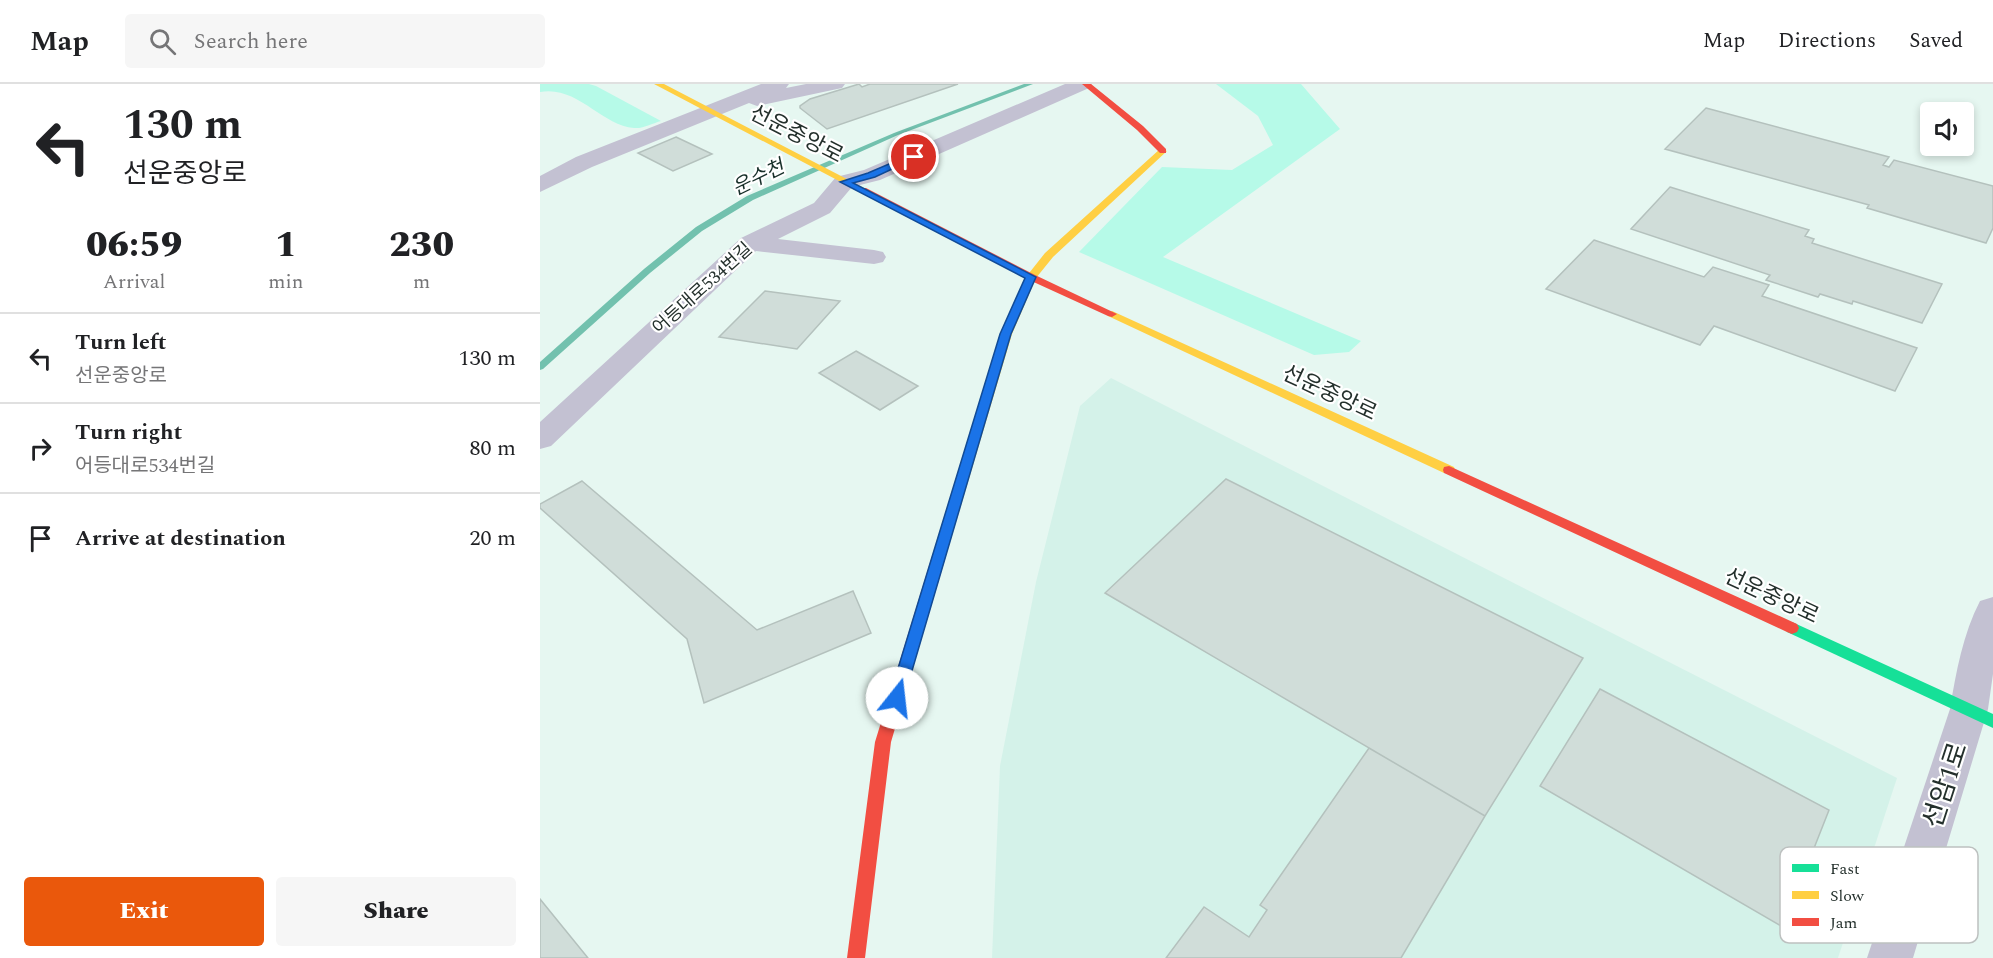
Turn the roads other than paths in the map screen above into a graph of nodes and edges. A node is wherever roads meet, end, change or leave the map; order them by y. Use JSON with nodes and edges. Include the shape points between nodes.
{"nodes":[{"id":1,"x":658,"y":84,"type":"edge"},
{"id":2,"x":779,"y":84,"type":"edge"},
{"id":3,"x":835,"y":84,"type":"edge"},
{"id":4,"x":1084,"y":84,"type":"edge"},
{"id":5,"x":737,"y":102,"type":"junction"},
{"id":6,"x":711,"y":113,"type":"junction"},
{"id":7,"x":841,"y":180,"type":"junction"},
{"id":8,"x":540,"y":185,"type":"edge"},
{"id":9,"x":750,"y":243,"type":"junction"},
{"id":10,"x":874,"y":257,"type":"dead end"},
{"id":11,"x":1030,"y":277,"type":"junction"},
{"id":12,"x":540,"y":439,"type":"edge"},
{"id":13,"x":1993,"y":611,"type":"edge"},
{"id":14,"x":1981,"y":715,"type":"edge"},
{"id":15,"x":1932,"y":847,"type":"edge"},
{"id":16,"x":1896,"y":943,"type":"edge"},
{"id":17,"x":856,"y":958,"type":"edge"},
{"id":18,"x":1890,"y":958,"type":"edge"}],
"edges":[{"from":1,"to":6,"type":"street","name":"선운중앙로"},
{"from":2,"to":5,"type":"street"},
{"from":3,"to":5,"type":"street"},
{"from":4,"to":7,"type":"street","via":[[872,175]]},
{"from":4,"to":11,"type":"street","via":[[1164,151],[1049,255]]},
{"from":5,"to":6,"type":"street"},
{"from":6,"to":7,"type":"street","name":"선운중앙로"},
{"from":6,"to":8,"type":"street","via":[[584,162]]},
{"from":7,"to":9,"type":"street","name":"어등대로534번길","via":[[822,208]]},
{"from":7,"to":11,"type":"street","name":"선운중앙로"},
{"from":9,"to":10,"type":"street"},
{"from":9,"to":12,"type":"street","name":"어등대로534번길"},
{"from":11,"to":14,"type":"street","name":"선운중앙로"},
{"from":11,"to":17,"type":"street","via":[[1006,334],[883,742]]},
{"from":13,"to":14,"type":"street","name":"선암1로","via":[[1975,668]]},
{"from":14,"to":15,"type":"street","name":"선암1로"},
{"from":16,"to":18,"type":"street","name":"선암1로"}]}
